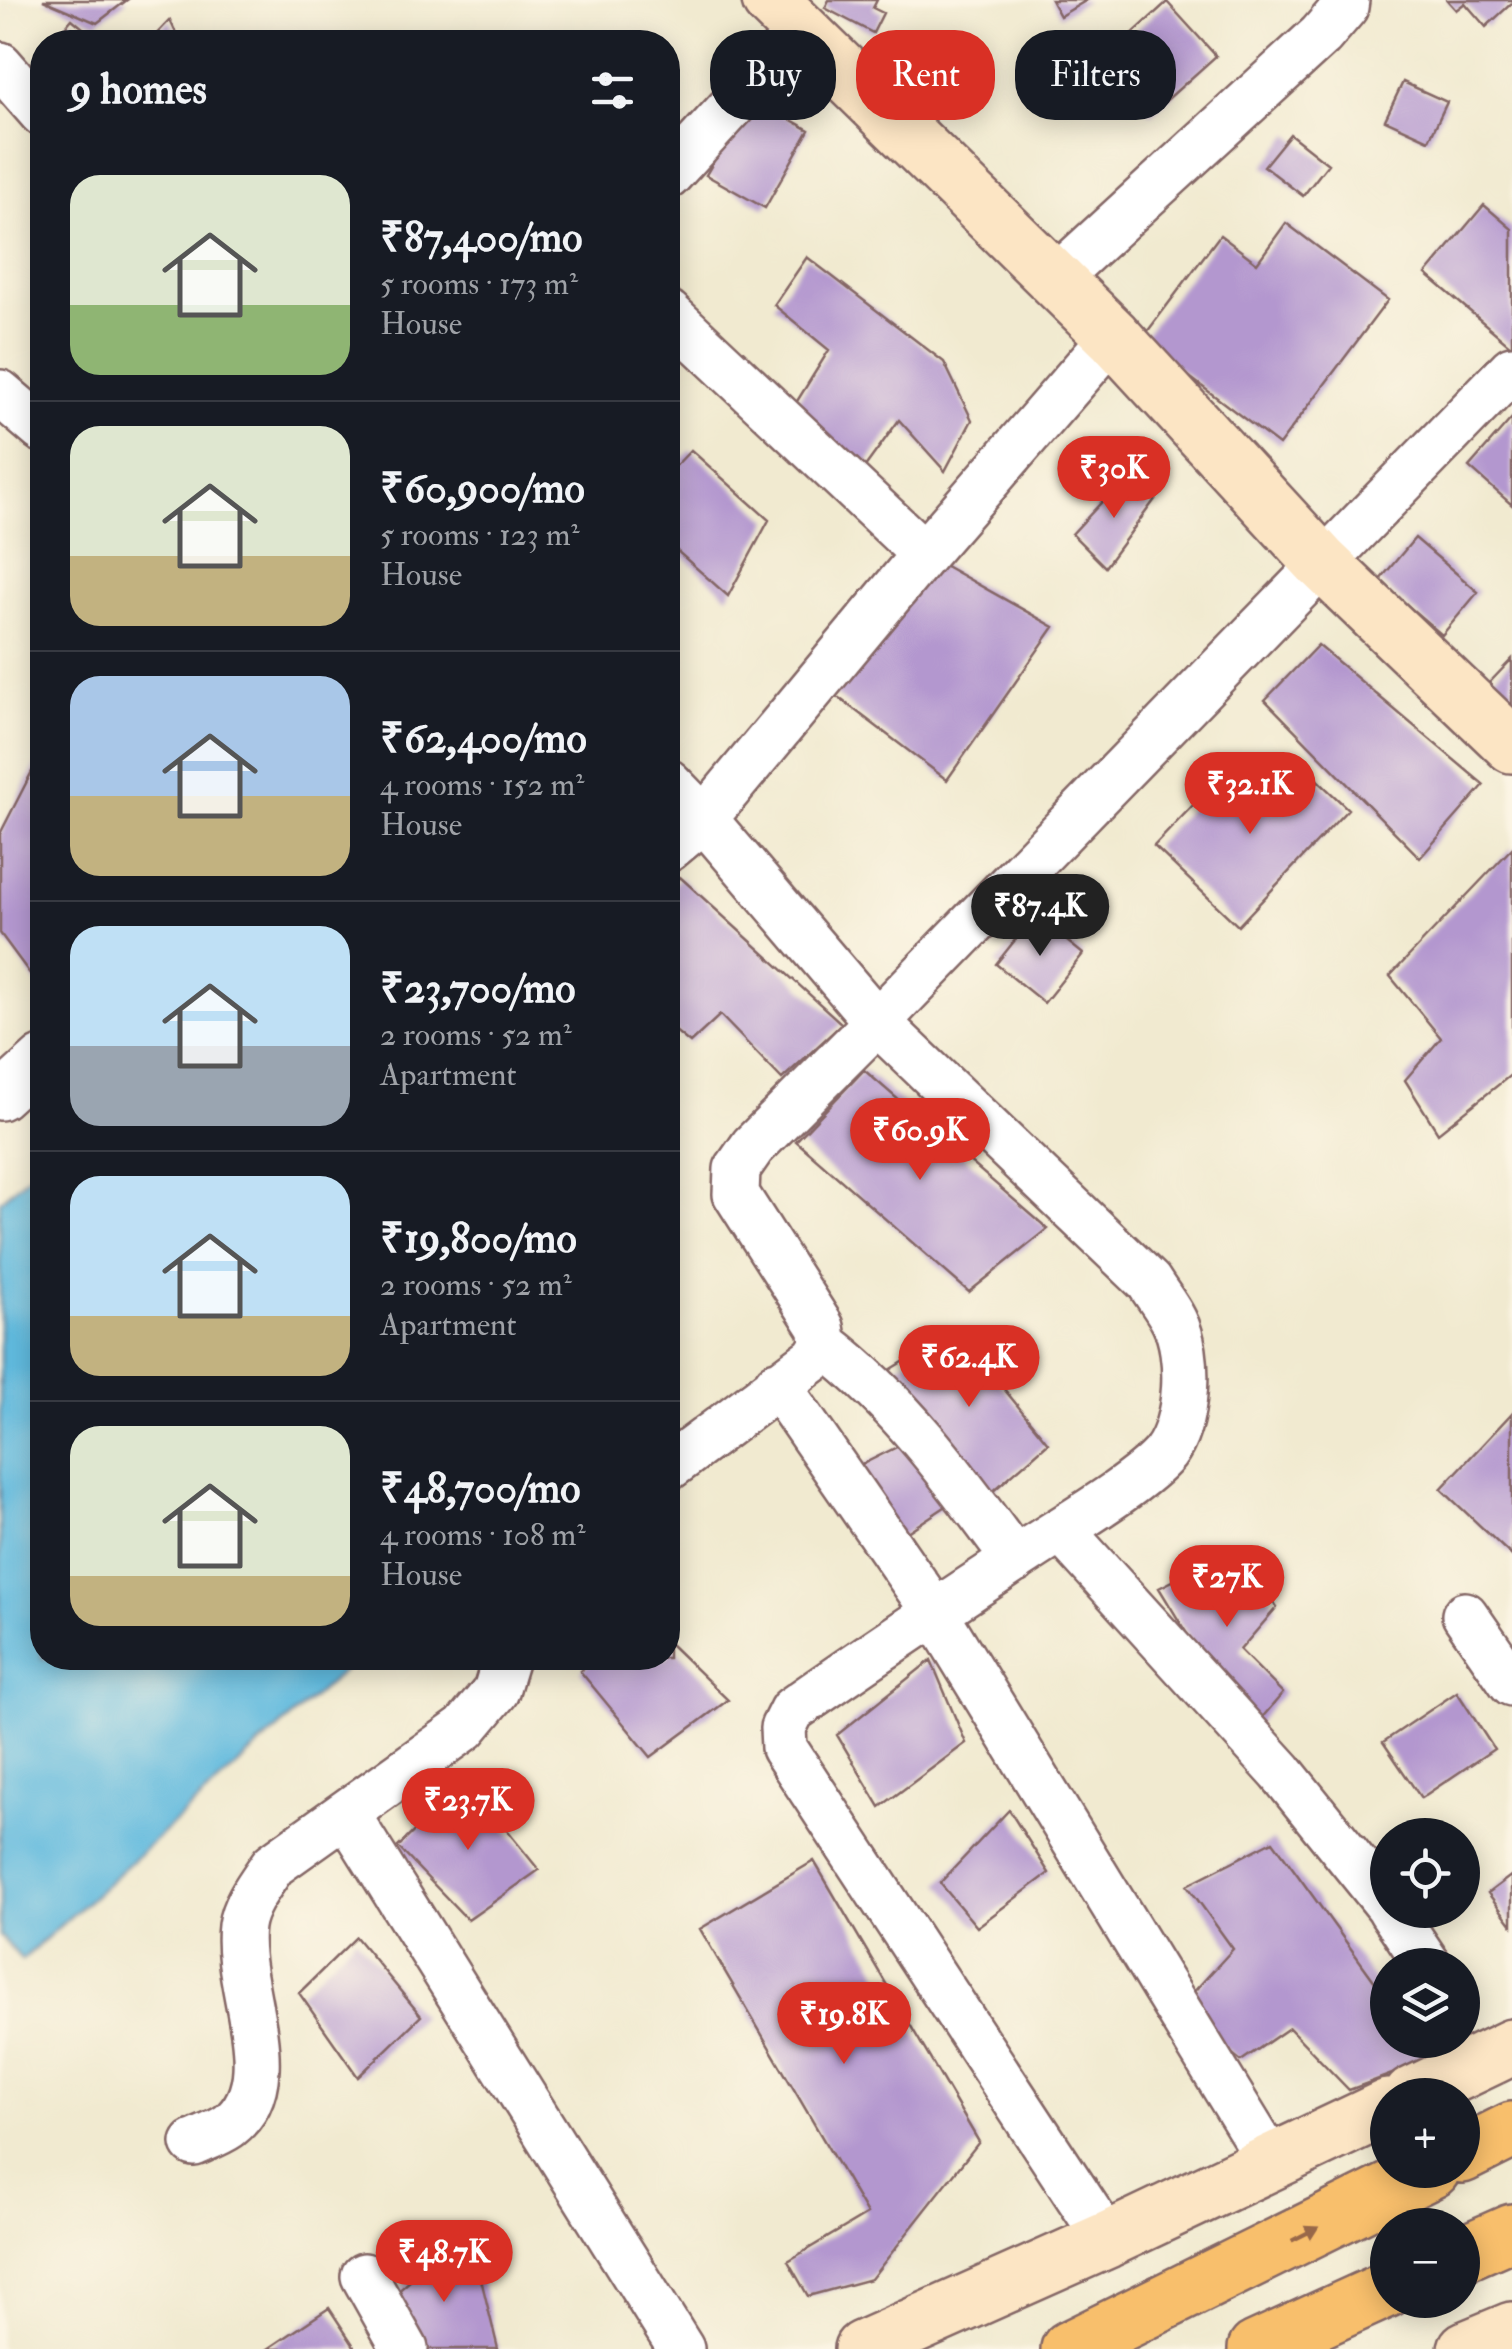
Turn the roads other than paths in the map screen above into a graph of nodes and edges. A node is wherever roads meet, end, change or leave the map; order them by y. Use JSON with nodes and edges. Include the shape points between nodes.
{"nodes":[{"id":1,"x":1346,"y":0,"type":"edge"},
{"id":2,"x":786,"y":16,"type":"edge"},
{"id":3,"x":0,"y":65,"type":"edge"},
{"id":4,"x":30,"y":99,"type":"edge"},
{"id":5,"x":680,"y":160,"type":"edge"},
{"id":6,"x":1056,"y":278,"type":"junction"},
{"id":7,"x":680,"y":323,"type":"edge"},
{"id":8,"x":1113,"y":336,"type":"junction"},
{"id":9,"x":1512,"y":369,"type":"edge"},
{"id":10,"x":0,"y":392,"type":"edge"},
{"id":11,"x":30,"y":418,"type":"edge"},
{"id":12,"x":924,"y":554,"type":"junction"},
{"id":13,"x":1321,"y":562,"type":"junction"},
{"id":14,"x":1512,"y":745,"type":"edge"},
{"id":15,"x":680,"y":795,"type":"edge"},
{"id":16,"x":704,"y":820,"type":"junction"},
{"id":17,"x":680,"y":839,"type":"edge"},
{"id":18,"x":877,"y":1022,"type":"junction"},
{"id":19,"x":30,"y":1070,"type":"edge"},
{"id":20,"x":0,"y":1097,"type":"edge"},
{"id":21,"x":824,"y":1344,"type":"junction"},
{"id":22,"x":777,"y":1384,"type":"junction"},
{"id":23,"x":680,"y":1459,"type":"edge"},
{"id":24,"x":1061,"y":1530,"type":"junction"},
{"id":25,"x":1015,"y":1560,"type":"junction"},
{"id":26,"x":934,"y":1611,"type":"junction"},
{"id":27,"x":1465,"y":1615,"type":"dead end"},
{"id":28,"x":502,"y":1670,"type":"edge"},
{"id":29,"x":1512,"y":1683,"type":"edge"},
{"id":30,"x":346,"y":1813,"type":"junction"},
{"id":31,"x":1370,"y":1883,"type":"edge"},
{"id":32,"x":1483,"y":2049,"type":"edge"},
{"id":33,"x":1438,"y":2078,"type":"edge"},
{"id":34,"x":1370,"y":2116,"type":"edge"},
{"id":35,"x":1512,"y":2130,"type":"edge"},
{"id":36,"x":194,"y":2143,"type":"dead end"},
{"id":37,"x":1480,"y":2146,"type":"edge"},
{"id":38,"x":1272,"y":2164,"type":"junction"},
{"id":39,"x":1395,"y":2188,"type":"edge"},
{"id":40,"x":1512,"y":2232,"type":"edge"},
{"id":41,"x":1108,"y":2240,"type":"junction"},
{"id":42,"x":1480,"y":2246,"type":"edge"},
{"id":43,"x":364,"y":2276,"type":"dead end"},
{"id":44,"x":1370,"y":2297,"type":"edge"},
{"id":45,"x":1512,"y":2330,"type":"edge"},
{"id":46,"x":405,"y":2349,"type":"edge"},
{"id":47,"x":680,"y":2349,"type":"edge"},
{"id":48,"x":862,"y":2349,"type":"edge"},
{"id":49,"x":1069,"y":2349,"type":"edge"},
{"id":50,"x":1256,"y":2349,"type":"edge"},
{"id":51,"x":1466,"y":2349,"type":"edge"}],
"edges":[{"from":1,"to":6,"type":"street","via":[[1321,34]]},
{"from":2,"to":5,"type":"street"},
{"from":2,"to":6,"type":"street"},
{"from":3,"to":4,"type":"street"},
{"from":6,"to":8,"type":"street"},
{"from":7,"to":12,"type":"street"},
{"from":8,"to":12,"type":"street"},
{"from":8,"to":13,"type":"street"},
{"from":9,"to":13,"type":"street"},
{"from":10,"to":11,"type":"street"},
{"from":12,"to":16,"type":"street"},
{"from":13,"to":14,"type":"street"},
{"from":13,"to":18,"type":"street"},
{"from":15,"to":16,"type":"street"},
{"from":16,"to":17,"type":"street"},
{"from":16,"to":18,"type":"street"},
{"from":18,"to":21,"type":"street","via":[[752,1146],[738,1169],[736,1194],[821,1327]]},
{"from":18,"to":24,"type":"street","via":[[1149,1282],[1176,1323],[1186,1364],[1182,1412],[1166,1452]]},
{"from":19,"to":20,"type":"street"},
{"from":21,"to":22,"type":"street"},
{"from":21,"to":25,"type":"street","via":[[902,1412]]},
{"from":22,"to":23,"type":"street"},
{"from":22,"to":26,"type":"street"},
{"from":24,"to":25,"type":"street"},
{"from":24,"to":31,"type":"street","via":[[1281,1772]]},
{"from":25,"to":26,"type":"street"},
{"from":26,"to":38,"type":"street"},
{"from":26,"to":41,"type":"street","via":[[792,1710],[782,1728],[784,1748]]},
{"from":27,"to":29,"type":"street"},
{"from":28,"to":30,"type":"street","via":[[496,1690],[465,1728]]},
{"from":30,"to":36,"type":"street","via":[[273,1865],[254,1892],[241,1925],[257,2071],[249,2104],[228,2126]]},
{"from":30,"to":47,"type":"street"},
{"from":32,"to":33,"type":"street"},
{"from":34,"to":38,"type":"street"},
{"from":35,"to":37,"type":"highway"},
{"from":38,"to":41,"type":"street"},
{"from":49,"to":39,"type":"highway","one_way":true},
{"from":40,"to":42,"type":"highway"},
{"from":41,"to":48,"type":"street"},
{"from":43,"to":46,"type":"street"},
{"from":44,"to":50,"type":"highway"},
{"from":45,"to":51,"type":"street"}]}
